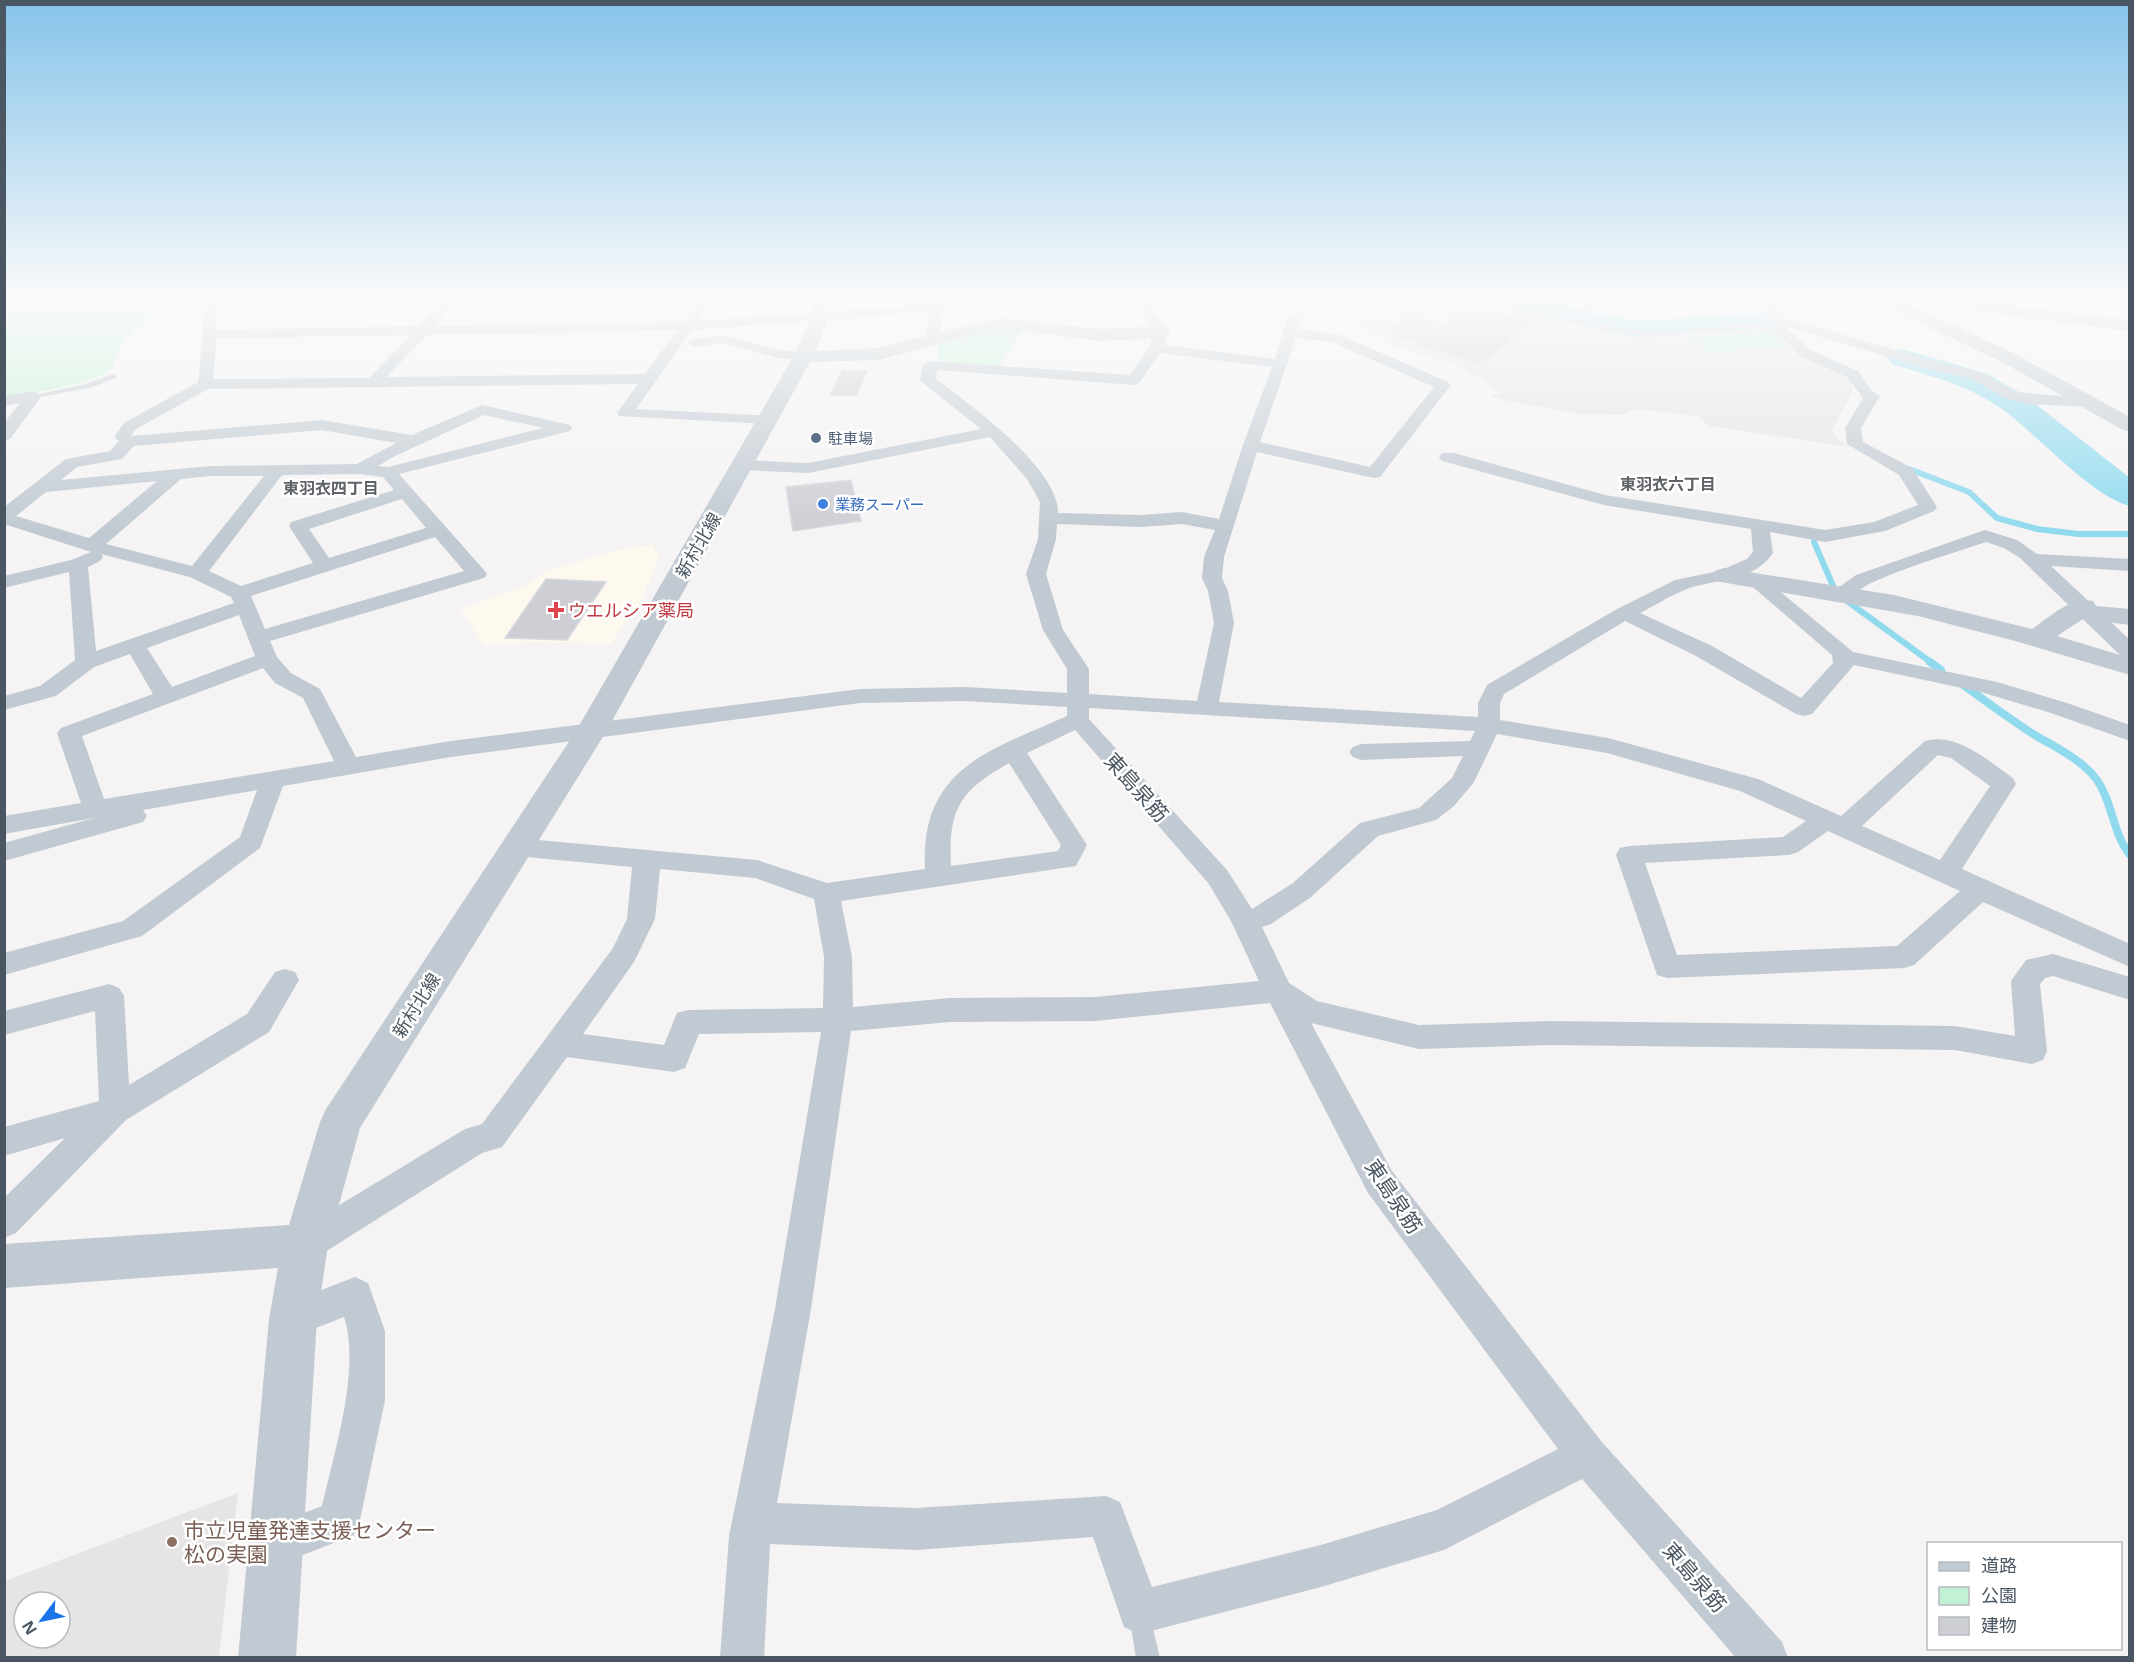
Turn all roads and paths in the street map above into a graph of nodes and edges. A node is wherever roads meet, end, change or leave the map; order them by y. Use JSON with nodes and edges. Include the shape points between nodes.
{"nodes":[{"id":1,"x":111,"y":377,"type":"edge"},
{"id":2,"x":206,"y":377,"type":"edge"},
{"id":3,"x":378,"y":377,"type":"edge"},
{"id":4,"x":792,"y":377,"type":"edge"},
{"id":5,"x":928,"y":377,"type":"edge"},
{"id":6,"x":1087,"y":377,"type":"edge"},
{"id":7,"x":1136,"y":377,"type":"edge"},
{"id":8,"x":1276,"y":377,"type":"edge"},
{"id":9,"x":1424,"y":377,"type":"edge"},
{"id":10,"x":1855,"y":377,"type":"edge"},
{"id":11,"x":1978,"y":377,"type":"edge"},
{"id":12,"x":2041,"y":377,"type":"edge"},
{"id":13,"x":651,"y":379,"type":"joint"},
{"id":14,"x":373,"y":382,"type":"junction"},
{"id":15,"x":205,"y":384,"type":"junction"},
{"id":16,"x":34,"y":396,"type":"junction"},
{"id":17,"x":4,"y":401,"type":"edge"},
{"id":18,"x":2090,"y":402,"type":"junction"},
{"id":19,"x":769,"y":420,"type":"junction"},
{"id":20,"x":2130,"y":426,"type":"edge"},
{"id":21,"x":994,"y":431,"type":"junction"},
{"id":22,"x":4,"y":435,"type":"edge"},
{"id":23,"x":122,"y":437,"type":"dead end"},
{"id":24,"x":415,"y":441,"type":"junction"},
{"id":25,"x":1251,"y":445,"type":"junction"},
{"id":26,"x":1448,"y":457,"type":"dead end"},
{"id":27,"x":743,"y":465,"type":"junction"},
{"id":28,"x":361,"y":469,"type":"junction"},
{"id":29,"x":277,"y":470,"type":"junction"},
{"id":30,"x":388,"y":472,"type":"junction"},
{"id":31,"x":176,"y":475,"type":"junction"},
{"id":32,"x":41,"y":487,"type":"junction"},
{"id":33,"x":406,"y":492,"type":"junction"},
{"id":34,"x":4,"y":517,"type":"edge"},
{"id":35,"x":1049,"y":518,"type":"junction"},
{"id":36,"x":1760,"y":525,"type":"junction"},
{"id":37,"x":1226,"y":526,"type":"junction"},
{"id":38,"x":438,"y":530,"type":"junction"},
{"id":39,"x":100,"y":548,"type":"junction"},
{"id":40,"x":2032,"y":559,"type":"junction"},
{"id":41,"x":78,"y":564,"type":"junction"},
{"id":42,"x":2130,"y":565,"type":"edge"},
{"id":43,"x":325,"y":566,"type":"junction"},
{"id":44,"x":197,"y":573,"type":"junction"},
{"id":45,"x":1724,"y":576,"type":"junction"},
{"id":46,"x":4,"y":582,"type":"edge"},
{"id":47,"x":1757,"y":582,"type":"junction"},
{"id":48,"x":1838,"y":593,"type":"junction"},
{"id":49,"x":243,"y":600,"type":"junction"},
{"id":50,"x":2087,"y":610,"type":"junction"},
{"id":51,"x":1624,"y":613,"type":"junction"},
{"id":52,"x":2130,"y":617,"type":"edge"},
{"id":53,"x":260,"y":637,"type":"junction"},
{"id":54,"x":2036,"y":638,"type":"junction"},
{"id":55,"x":135,"y":645,"type":"junction"},
{"id":56,"x":2130,"y":652,"type":"edge"},
{"id":57,"x":1843,"y":657,"type":"junction"},
{"id":58,"x":267,"y":659,"type":"junction"},
{"id":59,"x":86,"y":662,"type":"junction"},
{"id":60,"x":2130,"y":667,"type":"edge"},
{"id":61,"x":166,"y":696,"type":"junction"},
{"id":62,"x":4,"y":703,"type":"edge"},
{"id":63,"x":1206,"y":710,"type":"junction"},
{"id":64,"x":1078,"y":711,"type":"junction"},
{"id":65,"x":1489,"y":725,"type":"junction"},
{"id":66,"x":591,"y":732,"type":"junction"},
{"id":67,"x":2130,"y":734,"type":"edge"},
{"id":68,"x":1479,"y":748,"type":"junction"},
{"id":69,"x":1013,"y":750,"type":"junction"},
{"id":70,"x":1361,"y":752,"type":"dead end"},
{"id":71,"x":349,"y":766,"type":"junction"},
{"id":72,"x":273,"y":780,"type":"junction"},
{"id":73,"x":152,"y":800,"type":"junction"},
{"id":74,"x":95,"y":809,"type":"junction"},
{"id":75,"x":1835,"y":824,"type":"junction"},
{"id":76,"x":4,"y":825,"type":"edge"},
{"id":77,"x":516,"y":847,"type":"junction"},
{"id":78,"x":4,"y":852,"type":"edge"},
{"id":79,"x":640,"y":858,"type":"junction"},
{"id":80,"x":1945,"y":874,"type":"junction"},
{"id":81,"x":939,"y":875,"type":"junction"},
{"id":82,"x":1979,"y":890,"type":"junction"},
{"id":83,"x":826,"y":893,"type":"junction"},
{"id":84,"x":1245,"y":921,"type":"junction"},
{"id":85,"x":2130,"y":956,"type":"edge"},
{"id":86,"x":4,"y":963,"type":"edge"},
{"id":87,"x":285,"y":980,"type":"dead end"},
{"id":88,"x":2130,"y":989,"type":"edge"},
{"id":89,"x":1278,"y":991,"type":"junction"},
{"id":90,"x":838,"y":1020,"type":"junction"},
{"id":91,"x":4,"y":1023,"type":"edge"},
{"id":92,"x":559,"y":1043,"type":"junction"},
{"id":93,"x":115,"y":1110,"type":"junction"},
{"id":94,"x":4,"y":1142,"type":"edge"},
{"id":95,"x":4,"y":1222,"type":"edge"},
{"id":96,"x":304,"y":1245,"type":"junction"},
{"id":97,"x":4,"y":1266,"type":"edge"},
{"id":98,"x":293,"y":1318,"type":"junction"},
{"id":99,"x":1587,"y":1455,"type":"junction"},
{"id":100,"x":753,"y":1523,"type":"junction"},
{"id":101,"x":275,"y":1545,"type":"junction"},
{"id":102,"x":1139,"y":1612,"type":"junction"},
{"id":103,"x":267,"y":1658,"type":"edge"},
{"id":104,"x":742,"y":1658,"type":"edge"},
{"id":105,"x":1148,"y":1658,"type":"edge"},
{"id":106,"x":1766,"y":1658,"type":"edge"}],
"edges":[{"from":1,"to":16,"type":"lane","via":[[87,386]]},
{"from":2,"to":15,"type":"street"},
{"from":3,"to":14,"type":"street"},
{"from":4,"to":19,"type":"street","name":"新村北線"},
{"from":5,"to":21,"type":"street"},
{"from":6,"to":7,"type":"street","via":[[1134,380]]},
{"from":8,"to":25,"type":"street"},
{"from":9,"to":25,"type":"street","via":[[1443,385],[1374,473]]},
{"from":10,"to":36,"type":"street","via":[[1866,394],[1872,396],[1853,428],[1855,444],[1906,472],[1928,507],[1878,527],[1825,536]]},
{"from":11,"to":18,"type":"street","via":[[2011,395],[2028,399]]},
{"from":12,"to":18,"type":"street"},
{"from":13,"to":14,"type":"street"},
{"from":13,"to":19,"type":"street","via":[[625,413]]},
{"from":14,"to":15,"type":"street"},
{"from":15,"to":23,"type":"street","via":[[130,426]]},
{"from":16,"to":17,"type":"street"},
{"from":16,"to":22,"type":"street"},
{"from":18,"to":20,"type":"street"},
{"from":19,"to":27,"type":"street","name":"新村北線"},
{"from":21,"to":27,"type":"street","via":[[808,468]]},
{"from":21,"to":35,"type":"street","via":[[1035,477],[1049,502]]},
{"from":24,"to":28,"type":"street"},
{"from":24,"to":30,"type":"street","via":[[482,410],[564,428]]},
{"from":24,"to":32,"type":"street","via":[[322,425],[129,441],[116,455],[72,463]]},
{"from":25,"to":37,"type":"street"},
{"from":26,"to":36,"type":"street","via":[[1604,500]]},
{"from":27,"to":66,"type":"street","name":"新村北線"},
{"from":28,"to":29,"type":"street"},
{"from":28,"to":30,"type":"street"},
{"from":29,"to":31,"type":"street"},
{"from":29,"to":44,"type":"street"},
{"from":30,"to":33,"type":"street"},
{"from":31,"to":32,"type":"street"},
{"from":31,"to":39,"type":"street"},
{"from":32,"to":34,"type":"street"},
{"from":33,"to":38,"type":"street"},
{"from":33,"to":43,"type":"street","via":[[298,526]]},
{"from":34,"to":39,"type":"street"},
{"from":35,"to":37,"type":"street","via":[[1182,518]]},
{"from":35,"to":64,"type":"street","via":[[1036,574],[1053,630],[1078,669]]},
{"from":36,"to":45,"type":"street","via":[[1763,553],[1754,563]]},
{"from":37,"to":63,"type":"street","via":[[1214,557],[1212,578],[1224,623]]},
{"from":38,"to":43,"type":"street"},
{"from":38,"to":53,"type":"street","via":[[477,574]]},
{"from":39,"to":41,"type":"street"},
{"from":39,"to":44,"type":"street"},
{"from":40,"to":42,"type":"street"},
{"from":40,"to":48,"type":"street","via":[[2020,547],[1984,537],[1863,579]]},
{"from":40,"to":50,"type":"street"},
{"from":41,"to":46,"type":"street"},
{"from":41,"to":59,"type":"street"},
{"from":43,"to":49,"type":"street"},
{"from":44,"to":49,"type":"street"},
{"from":45,"to":47,"type":"street"},
{"from":45,"to":51,"type":"street","via":[[1682,584]]},
{"from":47,"to":48,"type":"street"},
{"from":47,"to":57,"type":"street","via":[[1843,653]]},
{"from":48,"to":54,"type":"street","via":[[1918,608]]},
{"from":49,"to":53,"type":"street"},
{"from":49,"to":55,"type":"street"},
{"from":50,"to":52,"type":"street"},
{"from":50,"to":54,"type":"street"},
{"from":50,"to":56,"type":"street"},
{"from":51,"to":57,"type":"street","via":[[1704,651],[1804,710],[1844,664]]},
{"from":51,"to":65,"type":"street","via":[[1495,690],[1489,703]]},
{"from":53,"to":58,"type":"street"},
{"from":54,"to":60,"type":"street"},
{"from":55,"to":59,"type":"street"},
{"from":55,"to":61,"type":"street"},
{"from":57,"to":67,"type":"street","via":[[1974,682]]},
{"from":58,"to":61,"type":"street"},
{"from":58,"to":71,"type":"street","via":[[283,678],[312,694]]},
{"from":59,"to":62,"type":"street","via":[[48,691]]},
{"from":61,"to":74,"type":"street","via":[[69,733]]},
{"from":63,"to":64,"type":"street"},
{"from":63,"to":65,"type":"street"},
{"from":64,"to":66,"type":"street","via":[[965,694],[860,696]]},
{"from":64,"to":69,"type":"street"},
{"from":64,"to":84,"type":"street","name":"東島泉筋","via":[[1218,877]]},
{"from":65,"to":68,"type":"street"},
{"from":65,"to":75,"type":"street","via":[[1608,747],[1749,784]]},
{"from":66,"to":71,"type":"street"},
{"from":66,"to":77,"type":"street","name":"新村北線"},
{"from":68,"to":70,"type":"street"},
{"from":68,"to":84,"type":"street","via":[[1462,782],[1427,814],[1369,829],[1302,890],[1261,917]]},
{"from":69,"to":81,"type":"street","via":[[974,773],[949,798],[937,840]]},
{"from":69,"to":81,"type":"street","via":[[1074,844],[1067,859]]},
{"from":71,"to":72,"type":"street"},
{"from":72,"to":73,"type":"street"},
{"from":72,"to":86,"type":"street","via":[[251,842],[132,929]]},
{"from":73,"to":74,"type":"street"},
{"from":73,"to":78,"type":"street","via":[[132,818]]},
{"from":74,"to":76,"type":"street"},
{"from":75,"to":80,"type":"street"},
{"from":75,"to":80,"type":"street","via":[[1933,746],[1959,752],[2004,784]]},
{"from":75,"to":82,"type":"street","via":[[1789,846],[1629,855],[1667,967],[1904,957]]},
{"from":77,"to":79,"type":"street"},
{"from":77,"to":96,"type":"street","name":"新村北線","via":[[341,1122]]},
{"from":79,"to":83,"type":"street","via":[[757,869]]},
{"from":79,"to":92,"type":"street","via":[[647,867],[641,919],[624,954]]},
{"from":80,"to":82,"type":"street"},
{"from":81,"to":83,"type":"street"},
{"from":82,"to":85,"type":"street"},
{"from":83,"to":90,"type":"street","via":[[838,957]]},
{"from":84,"to":89,"type":"street","name":"東島泉筋"},
{"from":87,"to":93,"type":"street","via":[[258,1023]]},
{"from":88,"to":89,"type":"street","via":[[2053,965],[2037,968],[2025,981],[2032,1051],[1955,1038],[1548,1033],[1419,1037],[1309,1011]]},
{"from":89,"to":90,"type":"street","via":[[1095,1009],[950,1010]]},
{"from":89,"to":99,"type":"street","name":"東島泉筋","via":[[1380,1182]]},
{"from":90,"to":92,"type":"street","via":[[688,1023],[674,1059]]},
{"from":90,"to":100,"type":"street","via":[[793,1309]]},
{"from":91,"to":93,"type":"street","via":[[110,996]]},
{"from":92,"to":96,"type":"street","via":[[491,1137],[476,1139]]},
{"from":93,"to":94,"type":"street"},
{"from":93,"to":95,"type":"street"},
{"from":96,"to":97,"type":"street"},
{"from":96,"to":98,"type":"street","name":"新村北線"},
{"from":98,"to":101,"type":"street","name":"新村北線"},
{"from":98,"to":101,"type":"street","via":[[356,1295],[367,1331],[366,1400],[339,1520]]},
{"from":99,"to":102,"type":"street","via":[[1444,1529],[1321,1566]]},
{"from":99,"to":106,"type":"street","name":"東島泉筋"},
{"from":100,"to":102,"type":"street","via":[[916,1529],[1106,1516]]},
{"from":100,"to":104,"type":"street"},
{"from":101,"to":103,"type":"street","name":"新村北線"},
{"from":102,"to":105,"type":"lane"}]}
